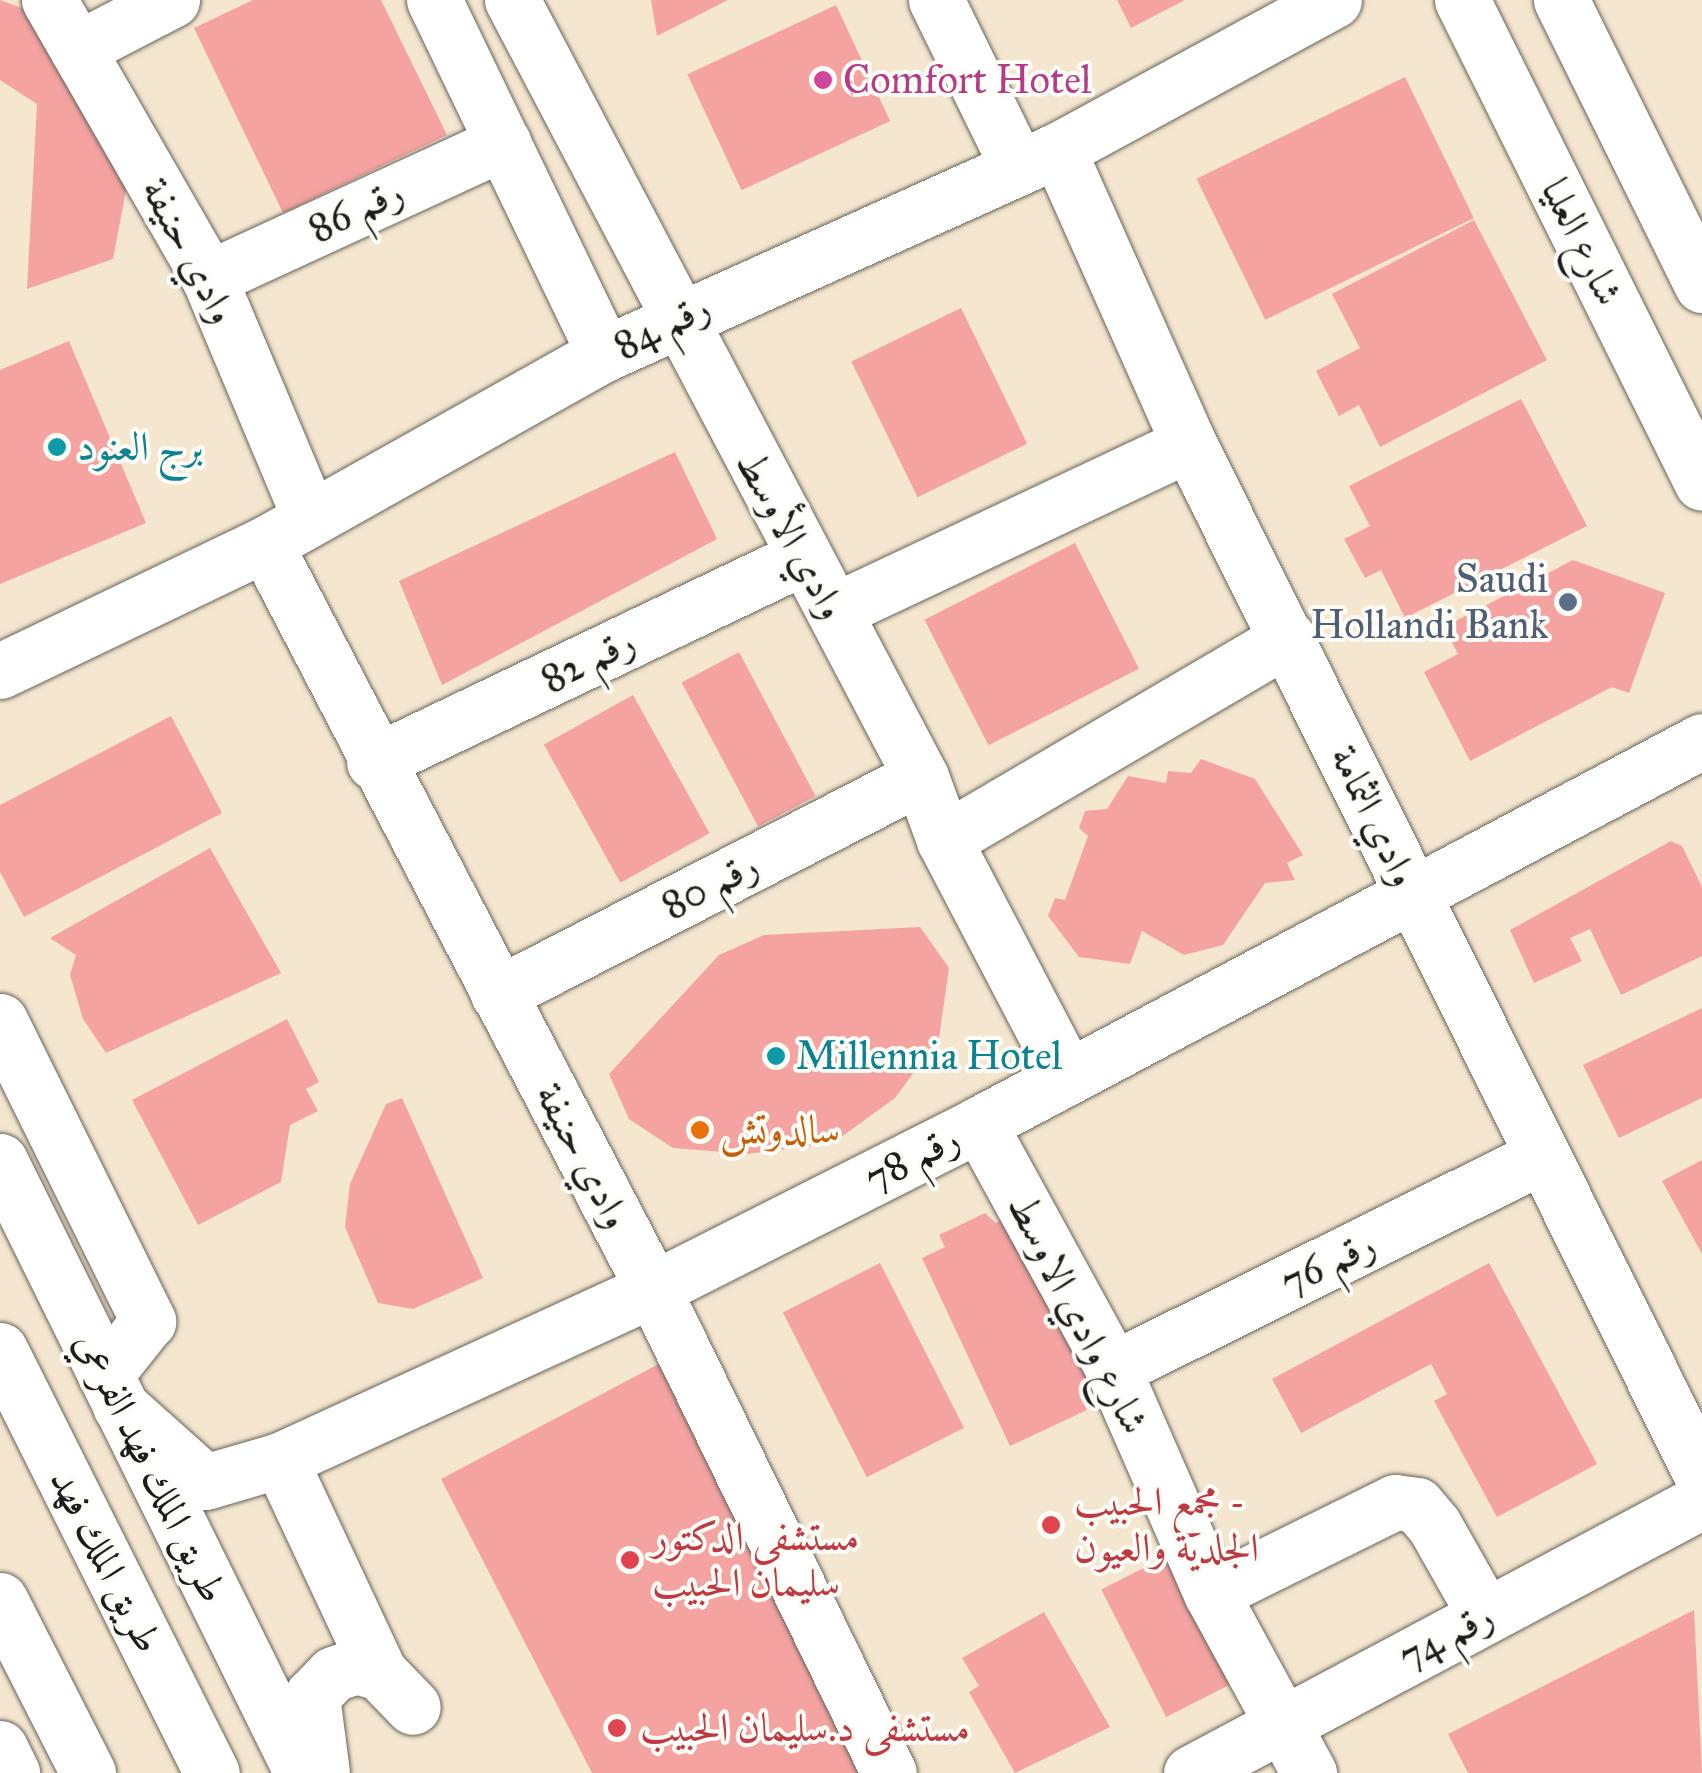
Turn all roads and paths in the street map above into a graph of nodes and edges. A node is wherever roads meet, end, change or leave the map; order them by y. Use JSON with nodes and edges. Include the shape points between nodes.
{"nodes":[{"id":1,"x":49,"y":0,"type":"edge"},
{"id":2,"x":172,"y":0,"type":"edge"},
{"id":3,"x":434,"y":0,"type":"edge"},
{"id":4,"x":512,"y":0,"type":"edge"},
{"id":5,"x":936,"y":0,"type":"edge"},
{"id":6,"x":1334,"y":0,"type":"edge"},
{"id":7,"x":1462,"y":0,"type":"edge"},
{"id":8,"x":1561,"y":0,"type":"edge"},
{"id":9,"x":78,"y":49,"type":"junction"},
{"id":10,"x":503,"y":142,"type":"junction"},
{"id":11,"x":1038,"y":158,"type":"junction"},
{"id":12,"x":209,"y":278,"type":"junction"},
{"id":13,"x":1702,"y":285,"type":"edge"},
{"id":14,"x":674,"y":320,"type":"junction"},
{"id":15,"x":604,"y":354,"type":"junction"},
{"id":16,"x":1189,"y":444,"type":"junction"},
{"id":17,"x":1702,"y":483,"type":"edge"},
{"id":18,"x":287,"y":528,"type":"junction"},
{"id":19,"x":802,"y":557,"type":"junction"},
{"id":20,"x":834,"y":610,"type":"junction"},
{"id":21,"x":1288,"y":638,"type":"junction"},
{"id":22,"x":0,"y":671,"type":"edge"},
{"id":23,"x":1702,"y":742,"type":"edge"},
{"id":24,"x":374,"y":762,"type":"junction"},
{"id":25,"x":922,"y":777,"type":"junction"},
{"id":26,"x":944,"y":840,"type":"junction"},
{"id":27,"x":1410,"y":890,"type":"junction"},
{"id":28,"x":498,"y":994,"type":"junction"},
{"id":29,"x":0,"y":1021,"type":"edge"},
{"id":30,"x":1065,"y":1072,"type":"junction"},
{"id":31,"x":979,"y":1124,"type":"junction"},
{"id":32,"x":1543,"y":1156,"type":"junction"},
{"id":33,"x":0,"y":1161,"type":"edge"},
{"id":34,"x":654,"y":1289,"type":"junction"},
{"id":35,"x":0,"y":1350,"type":"edge"},
{"id":36,"x":1113,"y":1370,"type":"junction"},
{"id":37,"x":113,"y":1391,"type":"junction"},
{"id":38,"x":280,"y":1460,"type":"junction"},
{"id":39,"x":1702,"y":1476,"type":"edge"},
{"id":40,"x":1702,"y":1501,"type":"edge"},
{"id":41,"x":1211,"y":1593,"type":"junction"},
{"id":42,"x":0,"y":1600,"type":"edge"},
{"id":43,"x":1484,"y":1615,"type":"junction"},
{"id":44,"x":1280,"y":1723,"type":"junction"},
{"id":45,"x":0,"y":1748,"type":"edge"},
{"id":46,"x":12,"y":1773,"type":"edge"},
{"id":47,"x":88,"y":1773,"type":"edge"},
{"id":48,"x":212,"y":1773,"type":"edge"},
{"id":49,"x":302,"y":1773,"type":"edge"},
{"id":50,"x":322,"y":1773,"type":"edge"},
{"id":51,"x":889,"y":1773,"type":"edge"},
{"id":52,"x":1191,"y":1773,"type":"edge"},
{"id":53,"x":1308,"y":1773,"type":"edge"}],
"edges":[{"from":1,"to":9,"type":"main road","name":"وادي حنيفة"},
{"from":2,"to":9,"type":"main road"},
{"from":3,"to":10,"type":"main road"},
{"from":4,"to":14,"type":"main road","name":"وادي الأوسط"},
{"from":5,"to":11,"type":"main road","name":"وادي الثمامة"},
{"from":6,"to":11,"type":"main road","name":"رقم 84"},
{"from":7,"to":17,"type":"main road","name":"شارع العليا"},
{"from":8,"to":13,"type":"main road"},
{"from":9,"to":12,"type":"main road","name":"وادي حنيفة"},
{"from":10,"to":12,"type":"main road","name":"رقم 86"},
{"from":10,"to":15,"type":"main road"},
{"from":11,"to":14,"type":"main road","name":"رقم 84"},
{"from":11,"to":16,"type":"main road","name":"وادي الثمامة"},
{"from":12,"to":18,"type":"main road","name":"وادي حنيفة"},
{"from":14,"to":15,"type":"main road","name":"رقم 84"},
{"from":14,"to":19,"type":"main road","name":"وادي الأوسط"},
{"from":15,"to":18,"type":"main road","name":"رقم 84"},
{"from":16,"to":20,"type":"main road"},
{"from":16,"to":21,"type":"main road","name":"وادي الثمامة"},
{"from":18,"to":22,"type":"main road","name":"رقم 84"},
{"from":18,"to":24,"type":"main road","name":"وادي حنيفة"},
{"from":19,"to":20,"type":"main road","name":"وادي الأوسط"},
{"from":19,"to":24,"type":"main road","name":"رقم 82"},
{"from":20,"to":25,"type":"main road","name":"وادي الأوسط"},
{"from":21,"to":26,"type":"main road"},
{"from":21,"to":27,"type":"main road","name":"وادي الثمامة"},
{"from":23,"to":27,"type":"main road","name":"رقم 78"},
{"from":24,"to":28,"type":"main road","name":"وادي حنيفة"},
{"from":25,"to":26,"type":"main road","name":"وادي الأوسط"},
{"from":25,"to":28,"type":"main road","name":"رقم 80"},
{"from":26,"to":30,"type":"main road","name":"وادي الأوسط"},
{"from":27,"to":30,"type":"main road","name":"رقم 78"},
{"from":27,"to":32,"type":"main road","name":"وادي الثمامة"},
{"from":28,"to":34,"type":"main road","name":"وادي حنيفة"},
{"from":29,"to":37,"type":"main road","via":[[148,1321]]},
{"from":30,"to":31,"type":"main road","name":"رقم 78"},
{"from":31,"to":34,"type":"main road","name":"رقم 78"},
{"from":31,"to":36,"type":"main road","name":"شارع وادي الاوسط"},
{"from":32,"to":36,"type":"main road","name":"رقم 76"},
{"from":32,"to":39,"type":"main road","name":"وادي الثمامة"},
{"from":33,"to":37,"type":"main road","name":"طريق الملك فهد الفرعي"},
{"from":34,"to":38,"type":"main road","name":"رقم 78"},
{"from":34,"to":51,"type":"main road","name":"وادي حنيفة"},
{"from":35,"to":48,"type":"main road","name":"طريق الملك فهد"},
{"from":36,"to":41,"type":"main road","name":"شارع وادي الاوسط"},
{"from":37,"to":38,"type":"main road","name":"رقم 78","via":[[205,1482]]},
{"from":37,"to":49,"type":"main road","name":"طريق الملك فهد الفرعي"},
{"from":38,"to":50,"type":"main road","via":[[396,1690],[345,1670],[312,1696]]},
{"from":40,"to":43,"type":"main road","name":"رقم 74"},
{"from":41,"to":43,"type":"main road","via":[[1394,1502],[1418,1505],[1434,1525]]},
{"from":41,"to":44,"type":"main road","name":"شارع وادي الاوسط"},
{"from":42,"to":47,"type":"main road"},
{"from":43,"to":44,"type":"main road","name":"رقم 74"},
{"from":44,"to":52,"type":"main road","name":"رقم 74"},
{"from":44,"to":53,"type":"main road","name":"شارع وادي الاوسط"},
{"from":45,"to":46,"type":"main road"}]}
